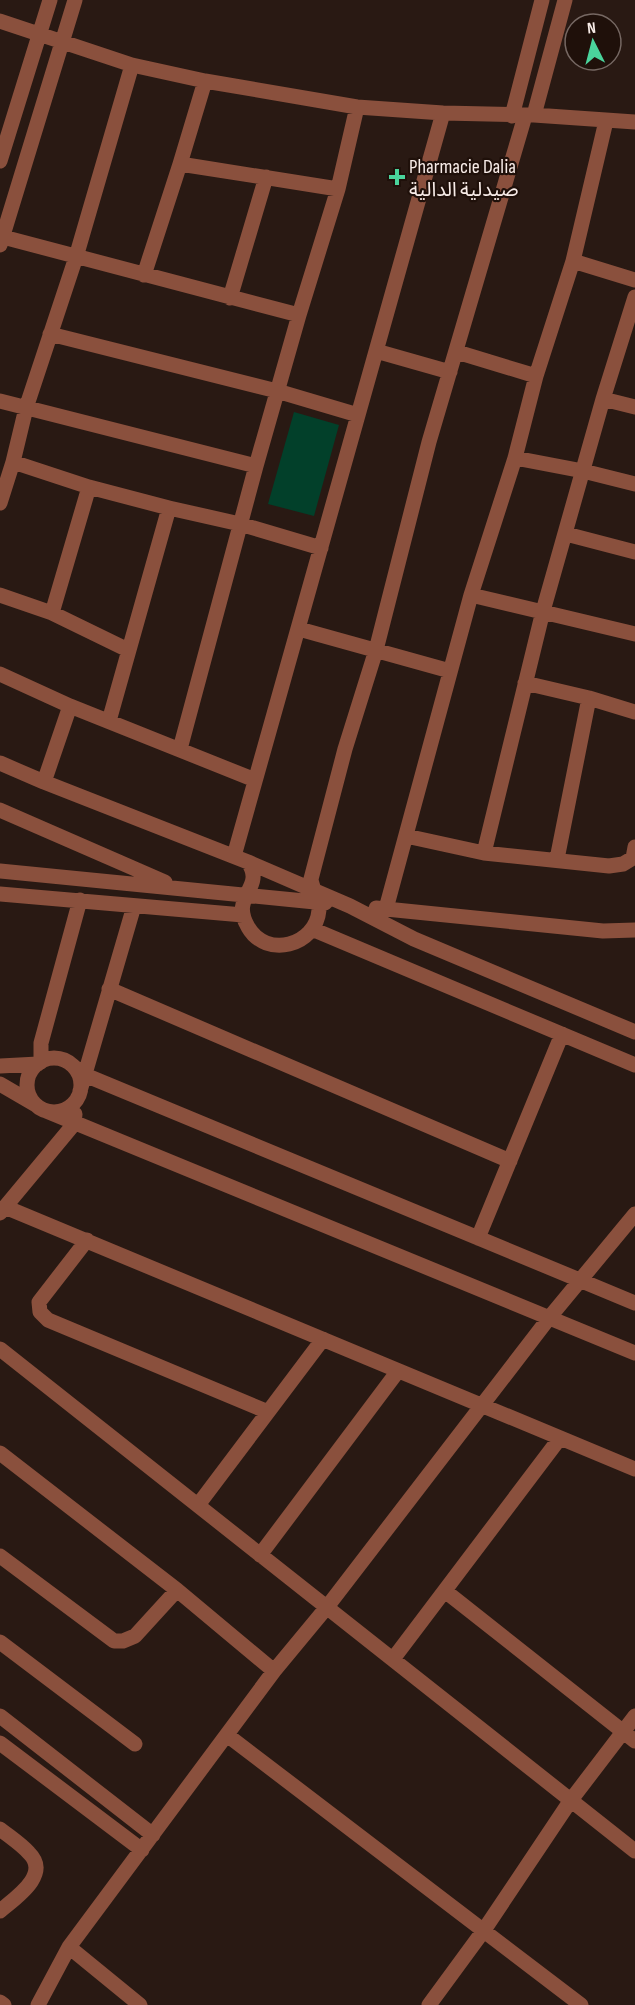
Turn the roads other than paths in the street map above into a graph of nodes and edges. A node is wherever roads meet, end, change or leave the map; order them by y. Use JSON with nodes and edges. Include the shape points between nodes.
{"nodes":[{"id":1,"x":50,"y":0,"type":"edge"},
{"id":2,"x":75,"y":0,"type":"edge"},
{"id":3,"x":542,"y":0,"type":"edge"},
{"id":4,"x":565,"y":0,"type":"edge"},
{"id":5,"x":0,"y":21,"type":"edge"},
{"id":6,"x":39,"y":33,"type":"junction"},
{"id":7,"x":63,"y":41,"type":"junction"},
{"id":8,"x":132,"y":65,"type":"junction"},
{"id":9,"x":205,"y":81,"type":"junction"},
{"id":10,"x":357,"y":107,"type":"junction"},
{"id":11,"x":443,"y":113,"type":"junction"},
{"id":12,"x":524,"y":116,"type":"junction"},
{"id":13,"x":606,"y":121,"type":"junction"},
{"id":14,"x":635,"y":122,"type":"edge"},
{"id":15,"x":3,"y":141,"type":"edge"},
{"id":16,"x":0,"y":161,"type":"edge"},
{"id":17,"x":180,"y":164,"type":"junction"},
{"id":18,"x":266,"y":177,"type":"junction"},
{"id":19,"x":338,"y":189,"type":"junction"},
{"id":20,"x":1,"y":241,"type":"edge"},
{"id":21,"x":76,"y":257,"type":"junction"},
{"id":22,"x":573,"y":261,"type":"junction"},
{"id":23,"x":144,"y":275,"type":"junction"},
{"id":24,"x":635,"y":280,"type":"edge"},
{"id":25,"x":635,"y":297,"type":"edge"},
{"id":26,"x":230,"y":298,"type":"junction"},
{"id":27,"x":299,"y":315,"type":"junction"},
{"id":28,"x":50,"y":334,"type":"junction"},
{"id":29,"x":376,"y":351,"type":"junction"},
{"id":30,"x":457,"y":352,"type":"junction"},
{"id":31,"x":450,"y":372,"type":"junction"},
{"id":32,"x":536,"y":376,"type":"junction"},
{"id":33,"x":278,"y":391,"type":"junction"},
{"id":34,"x":603,"y":399,"type":"junction"},
{"id":35,"x":0,"y":401,"type":"edge"},
{"id":36,"x":635,"y":407,"type":"edge"},
{"id":37,"x":26,"y":408,"type":"junction"},
{"id":38,"x":358,"y":415,"type":"junction"},
{"id":39,"x":515,"y":458,"type":"junction"},
{"id":40,"x":13,"y":462,"type":"junction"},
{"id":41,"x":256,"y":465,"type":"junction"},
{"id":42,"x":583,"y":471,"type":"junction"},
{"id":43,"x":635,"y":484,"type":"edge"},
{"id":44,"x":89,"y":487,"type":"junction"},
{"id":45,"x":0,"y":503,"type":"edge"},
{"id":46,"x":169,"y":508,"type":"junction"},
{"id":47,"x":240,"y":524,"type":"junction"},
{"id":48,"x":566,"y":534,"type":"junction"},
{"id":49,"x":321,"y":548,"type":"junction"},
{"id":50,"x":635,"y":552,"type":"edge"},
{"id":51,"x":0,"y":595,"type":"edge"},
{"id":52,"x":471,"y":595,"type":"junction"},
{"id":53,"x":543,"y":611,"type":"junction"},
{"id":54,"x":52,"y":613,"type":"junction"},
{"id":55,"x":299,"y":629,"type":"junction"},
{"id":56,"x":635,"y":634,"type":"edge"},
{"id":57,"x":128,"y":650,"type":"junction"},
{"id":58,"x":376,"y":650,"type":"junction"},
{"id":59,"x":450,"y":671,"type":"junction"},
{"id":60,"x":0,"y":674,"type":"edge"},
{"id":61,"x":525,"y":683,"type":"junction"},
{"id":62,"x":589,"y":698,"type":"junction"},
{"id":63,"x":69,"y":706,"type":"junction"},
{"id":64,"x":635,"y":711,"type":"edge"},
{"id":65,"x":109,"y":721,"type":"junction"},
{"id":66,"x":180,"y":749,"type":"junction"},
{"id":67,"x":0,"y":763,"type":"edge"},
{"id":68,"x":255,"y":780,"type":"junction"},
{"id":69,"x":44,"y":782,"type":"junction"},
{"id":70,"x":0,"y":810,"type":"edge"},
{"id":71,"x":406,"y":836,"type":"junction"},
{"id":72,"x":484,"y":853,"type":"junction"},
{"id":73,"x":634,"y":855,"type":"edge"},
{"id":74,"x":241,"y":859,"type":"junction"},
{"id":75,"x":556,"y":859,"type":"junction"},
{"id":76,"x":0,"y":871,"type":"edge"},
{"id":77,"x":180,"y":889,"type":"junction"},
{"id":78,"x":0,"y":894,"type":"edge"},
{"id":79,"x":245,"y":895,"type":"junction"},
{"id":80,"x":315,"y":896,"type":"junction"},
{"id":81,"x":80,"y":900,"type":"junction"},
{"id":82,"x":387,"y":904,"type":"dead end"},
{"id":83,"x":134,"y":906,"type":"junction"},
{"id":84,"x":350,"y":906,"type":"junction"},
{"id":85,"x":243,"y":915,"type":"junction"},
{"id":86,"x":312,"y":929,"type":"junction"},
{"id":87,"x":635,"y":930,"type":"edge"},
{"id":88,"x":109,"y":989,"type":"junction"},
{"id":89,"x":635,"y":1032,"type":"edge"},
{"id":90,"x":562,"y":1034,"type":"junction"},
{"id":91,"x":40,"y":1063,"type":"junction"},
{"id":92,"x":635,"y":1065,"type":"edge"},
{"id":93,"x":0,"y":1066,"type":"edge"},
{"id":94,"x":79,"y":1071,"type":"junction"},
{"id":95,"x":0,"y":1084,"type":"edge"},
{"id":96,"x":79,"y":1096,"type":"junction"},
{"id":97,"x":41,"y":1108,"type":"junction"},
{"id":98,"x":74,"y":1124,"type":"junction"},
{"id":99,"x":510,"y":1161,"type":"junction"},
{"id":100,"x":3,"y":1210,"type":"edge"},
{"id":101,"x":635,"y":1214,"type":"edge"},
{"id":102,"x":478,"y":1238,"type":"junction"},
{"id":103,"x":87,"y":1240,"type":"junction"},
{"id":104,"x":579,"y":1280,"type":"junction"},
{"id":105,"x":635,"y":1303,"type":"edge"},
{"id":106,"x":549,"y":1318,"type":"junction"},
{"id":107,"x":323,"y":1339,"type":"junction"},
{"id":108,"x":0,"y":1349,"type":"edge"},
{"id":109,"x":635,"y":1353,"type":"edge"},
{"id":110,"x":398,"y":1371,"type":"junction"},
{"id":111,"x":481,"y":1406,"type":"junction"},
{"id":112,"x":268,"y":1413,"type":"junction"},
{"id":113,"x":560,"y":1438,"type":"junction"},
{"id":114,"x":0,"y":1453,"type":"edge"},
{"id":115,"x":635,"y":1469,"type":"edge"},
{"id":116,"x":198,"y":1505,"type":"junction"},
{"id":117,"x":260,"y":1555,"type":"junction"},
{"id":118,"x":0,"y":1556,"type":"edge"},
{"id":119,"x":177,"y":1590,"type":"junction"},
{"id":120,"x":445,"y":1590,"type":"junction"},
{"id":121,"x":327,"y":1607,"type":"junction"},
{"id":122,"x":0,"y":1642,"type":"edge"},
{"id":123,"x":393,"y":1659,"type":"junction"},
{"id":124,"x":274,"y":1671,"type":"junction"},
{"id":125,"x":0,"y":1716,"type":"edge"},
{"id":126,"x":635,"y":1716,"type":"edge"},
{"id":127,"x":227,"y":1734,"type":"junction"},
{"id":128,"x":629,"y":1736,"type":"edge"},
{"id":129,"x":0,"y":1743,"type":"edge"},
{"id":130,"x":135,"y":1744,"type":"dead end"},
{"id":131,"x":571,"y":1800,"type":"junction"},
{"id":132,"x":0,"y":1829,"type":"edge"},
{"id":133,"x":153,"y":1834,"type":"junction"},
{"id":134,"x":142,"y":1850,"type":"junction"},
{"id":135,"x":635,"y":1851,"type":"edge"},
{"id":136,"x":0,"y":1911,"type":"edge"},
{"id":137,"x":484,"y":1930,"type":"junction"},
{"id":138,"x":69,"y":1947,"type":"junction"},
{"id":139,"x":0,"y":2002,"type":"edge"},
{"id":140,"x":4,"y":2005,"type":"edge"},
{"id":141,"x":38,"y":2005,"type":"edge"},
{"id":142,"x":140,"y":2005,"type":"edge"},
{"id":143,"x":429,"y":2005,"type":"edge"},
{"id":144,"x":581,"y":2005,"type":"edge"}],
"edges":[{"from":1,"to":6,"type":"street"},
{"from":2,"to":7,"type":"street"},
{"from":3,"to":12,"type":"street"},
{"from":4,"to":12,"type":"street"},
{"from":5,"to":6,"type":"street"},
{"from":6,"to":7,"type":"street"},
{"from":6,"to":15,"type":"street"},
{"from":7,"to":8,"type":"street"},
{"from":7,"to":20,"type":"street"},
{"from":8,"to":9,"type":"street"},
{"from":8,"to":21,"type":"street"},
{"from":9,"to":10,"type":"street"},
{"from":9,"to":17,"type":"street"},
{"from":10,"to":11,"type":"street"},
{"from":10,"to":19,"type":"street"},
{"from":11,"to":12,"type":"street"},
{"from":11,"to":29,"type":"street"},
{"from":12,"to":13,"type":"street"},
{"from":12,"to":30,"type":"street"},
{"from":13,"to":14,"type":"street"},
{"from":13,"to":22,"type":"street"},
{"from":15,"to":16,"type":"street"},
{"from":17,"to":18,"type":"street"},
{"from":17,"to":23,"type":"street"},
{"from":18,"to":19,"type":"street"},
{"from":18,"to":26,"type":"street"},
{"from":19,"to":27,"type":"street"},
{"from":20,"to":21,"type":"street"},
{"from":21,"to":23,"type":"street"},
{"from":21,"to":28,"type":"street"},
{"from":22,"to":24,"type":"street"},
{"from":22,"to":32,"type":"street"},
{"from":23,"to":26,"type":"street"},
{"from":25,"to":34,"type":"street"},
{"from":26,"to":27,"type":"street"},
{"from":27,"to":33,"type":"street"},
{"from":28,"to":33,"type":"street"},
{"from":28,"to":37,"type":"street"},
{"from":29,"to":31,"type":"street"},
{"from":29,"to":38,"type":"street"},
{"from":30,"to":31,"type":"street"},
{"from":30,"to":32,"type":"street"},
{"from":31,"to":58,"type":"street"},
{"from":32,"to":39,"type":"street"},
{"from":33,"to":38,"type":"street"},
{"from":33,"to":41,"type":"street"},
{"from":34,"to":36,"type":"street"},
{"from":34,"to":42,"type":"street"},
{"from":35,"to":37,"type":"street"},
{"from":37,"to":40,"type":"street"},
{"from":37,"to":41,"type":"street"},
{"from":38,"to":49,"type":"street"},
{"from":39,"to":42,"type":"street"},
{"from":39,"to":52,"type":"street"},
{"from":40,"to":44,"type":"street"},
{"from":40,"to":45,"type":"street"},
{"from":41,"to":47,"type":"street"},
{"from":42,"to":43,"type":"street"},
{"from":42,"to":48,"type":"street"},
{"from":44,"to":46,"type":"street"},
{"from":44,"to":54,"type":"street"},
{"from":46,"to":47,"type":"street"},
{"from":46,"to":57,"type":"street"},
{"from":47,"to":49,"type":"street"},
{"from":47,"to":66,"type":"street"},
{"from":48,"to":50,"type":"street"},
{"from":48,"to":53,"type":"street"},
{"from":49,"to":55,"type":"street"},
{"from":51,"to":54,"type":"street"},
{"from":52,"to":53,"type":"street"},
{"from":52,"to":59,"type":"street"},
{"from":53,"to":56,"type":"street"},
{"from":53,"to":61,"type":"street"},
{"from":54,"to":57,"type":"street"},
{"from":55,"to":58,"type":"street"},
{"from":55,"to":68,"type":"street"},
{"from":57,"to":65,"type":"street"},
{"from":58,"to":59,"type":"street"},
{"from":58,"to":80,"type":"street","via":[[316,857],[311,879]]},
{"from":59,"to":71,"type":"street"},
{"from":60,"to":63,"type":"street"},
{"from":61,"to":62,"type":"street"},
{"from":61,"to":72,"type":"street"},
{"from":62,"to":64,"type":"street"},
{"from":62,"to":75,"type":"street"},
{"from":63,"to":65,"type":"street"},
{"from":63,"to":69,"type":"street"},
{"from":65,"to":66,"type":"street"},
{"from":66,"to":68,"type":"street"},
{"from":67,"to":69,"type":"street"},
{"from":68,"to":74,"type":"street"},
{"from":69,"to":74,"type":"street"},
{"from":70,"to":77,"type":"street"},
{"from":71,"to":72,"type":"street"},
{"from":71,"to":82,"type":"street"},
{"from":72,"to":75,"type":"street"},
{"from":73,"to":75,"type":"street","via":[[622,864],[609,866]]},
{"from":74,"to":79,"type":"street","via":[[254,875]]},
{"from":74,"to":80,"type":"street"},
{"from":76,"to":77,"type":"street"},
{"from":77,"to":79,"type":"street"},
{"from":78,"to":81,"type":"street"},
{"from":79,"to":80,"type":"street"},
{"from":79,"to":85,"type":"street"},
{"from":80,"to":84,"type":"street"},
{"from":80,"to":86,"type":"street","via":[[316,922]]},
{"from":81,"to":83,"type":"street"},
{"from":81,"to":91,"type":"street","via":[[41,1043]]},
{"from":83,"to":85,"type":"street"},
{"from":83,"to":88,"type":"street"},
{"from":84,"to":87,"type":"street","via":[[603,931]]},
{"from":84,"to":89,"type":"street","via":[[414,939]]},
{"from":85,"to":86,"type":"street","via":[[255,936],[277,946],[301,940]]},
{"from":86,"to":90,"type":"street"},
{"from":88,"to":94,"type":"street"},
{"from":88,"to":99,"type":"street"},
{"from":90,"to":92,"type":"street"},
{"from":90,"to":99,"type":"street"},
{"from":91,"to":93,"type":"street"},
{"from":91,"to":94,"type":"street","via":[[58,1059]]},
{"from":91,"to":97,"type":"street","via":[[27,1083],[31,1099]]},
{"from":94,"to":96,"type":"street"},
{"from":94,"to":102,"type":"street"},
{"from":95,"to":97,"type":"street"},
{"from":96,"to":97,"type":"street","via":[[62,1110]]},
{"from":96,"to":98,"type":"street"},
{"from":97,"to":98,"type":"street"},
{"from":98,"to":100,"type":"street"},
{"from":98,"to":106,"type":"street"},
{"from":99,"to":102,"type":"street"},
{"from":100,"to":103,"type":"street"},
{"from":101,"to":104,"type":"street"},
{"from":102,"to":104,"type":"street"},
{"from":103,"to":107,"type":"street"},
{"from":103,"to":112,"type":"street","via":[[39,1302],[40,1312],[48,1320]]},
{"from":104,"to":105,"type":"street"},
{"from":104,"to":106,"type":"street"},
{"from":106,"to":109,"type":"street"},
{"from":106,"to":111,"type":"street"},
{"from":107,"to":110,"type":"street"},
{"from":107,"to":112,"type":"street"},
{"from":108,"to":116,"type":"street"},
{"from":110,"to":111,"type":"street"},
{"from":110,"to":117,"type":"street"},
{"from":111,"to":113,"type":"street"},
{"from":111,"to":121,"type":"street"},
{"from":112,"to":116,"type":"street"},
{"from":113,"to":115,"type":"street"},
{"from":113,"to":120,"type":"street"},
{"from":114,"to":119,"type":"street"},
{"from":116,"to":117,"type":"street"},
{"from":117,"to":121,"type":"street"},
{"from":118,"to":119,"type":"street","via":[[114,1641],[135,1636]]},
{"from":119,"to":124,"type":"street"},
{"from":120,"to":123,"type":"street"},
{"from":120,"to":128,"type":"street"},
{"from":121,"to":123,"type":"street"},
{"from":121,"to":124,"type":"street"},
{"from":122,"to":130,"type":"street"},
{"from":123,"to":131,"type":"street"},
{"from":124,"to":127,"type":"street"},
{"from":125,"to":133,"type":"street"},
{"from":126,"to":128,"type":"street"},
{"from":127,"to":133,"type":"street"},
{"from":127,"to":137,"type":"street"},
{"from":128,"to":131,"type":"street"},
{"from":129,"to":134,"type":"street"},
{"from":131,"to":135,"type":"street"},
{"from":131,"to":137,"type":"street"},
{"from":132,"to":136,"type":"street","via":[[31,1854],[36,1871],[33,1880]]},
{"from":133,"to":134,"type":"street"},
{"from":134,"to":138,"type":"street"},
{"from":137,"to":143,"type":"street"},
{"from":137,"to":144,"type":"street"},
{"from":138,"to":141,"type":"street"},
{"from":138,"to":142,"type":"street"},
{"from":139,"to":140,"type":"street"}]}
